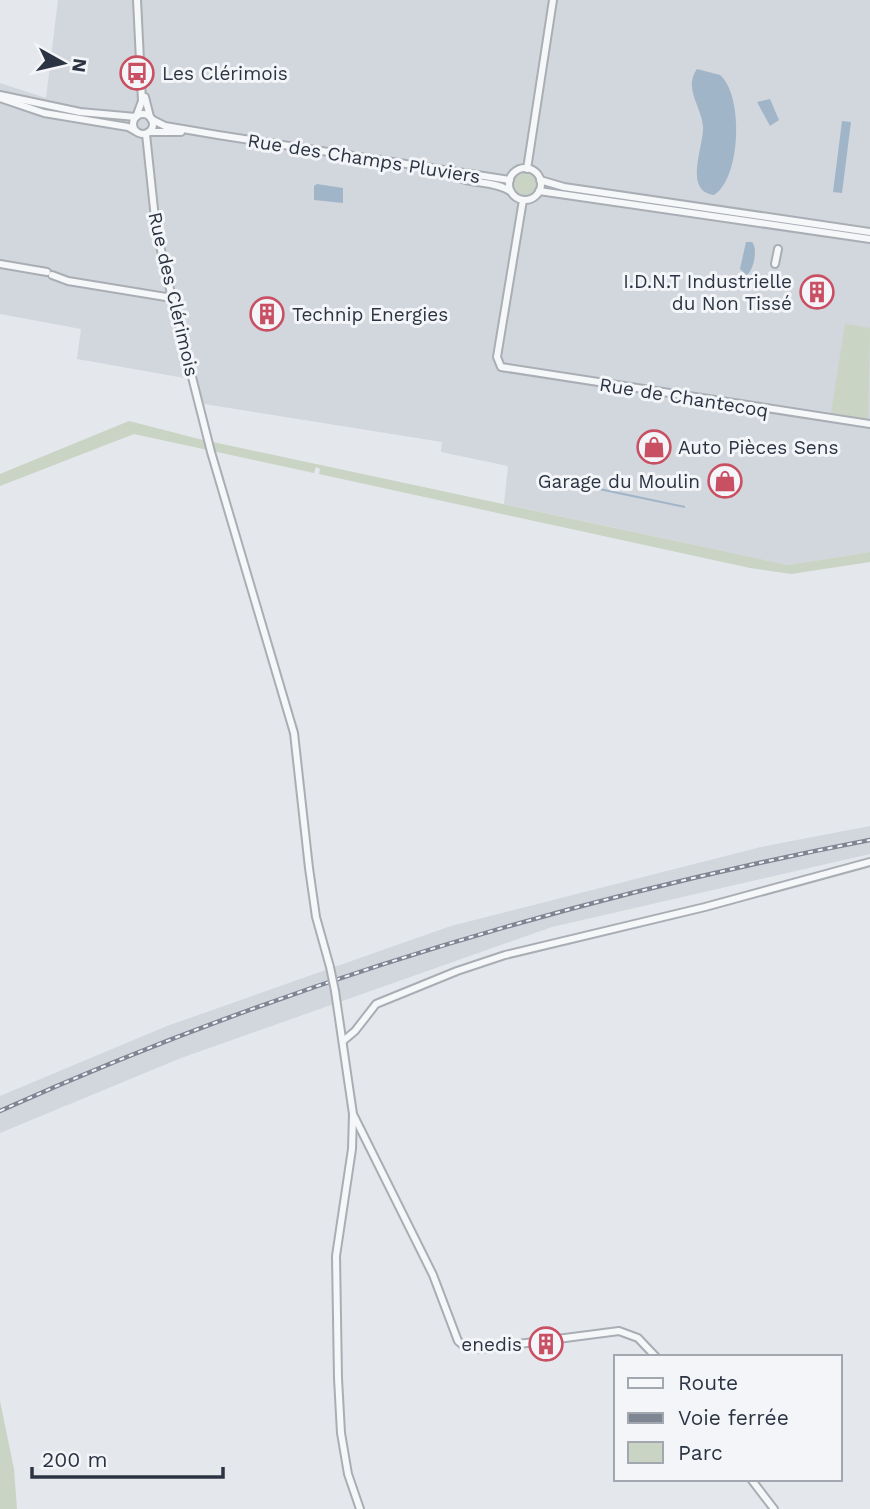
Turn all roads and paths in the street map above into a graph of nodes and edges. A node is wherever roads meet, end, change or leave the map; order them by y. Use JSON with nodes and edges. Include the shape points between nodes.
{"nodes":[{"id":1,"x":137,"y":0,"type":"edge"},
{"id":2,"x":553,"y":0,"type":"edge"},
{"id":3,"x":138,"y":40,"type":"junction"},
{"id":4,"x":0,"y":97,"type":"edge"},
{"id":5,"x":136,"y":117,"type":"junction"},
{"id":6,"x":150,"y":118,"type":"junction"},
{"id":7,"x":135,"y":131,"type":"junction"},
{"id":8,"x":148,"y":133,"type":"junction"},
{"id":9,"x":218,"y":135,"type":"junction"},
{"id":10,"x":527,"y":169,"type":"junction"},
{"id":11,"x":449,"y":171,"type":"junction"},
{"id":12,"x":510,"y":180,"type":"junction"},
{"id":13,"x":540,"y":180,"type":"junction"},
{"id":14,"x":510,"y":191,"type":"junction"},
{"id":15,"x":539,"y":191,"type":"junction"},
{"id":16,"x":523,"y":200,"type":"junction"},
{"id":17,"x":870,"y":232,"type":"edge"},
{"id":18,"x":870,"y":239,"type":"edge"},
{"id":19,"x":0,"y":264,"type":"edge"},
{"id":20,"x":172,"y":298,"type":"junction"},
{"id":21,"x":870,"y":424,"type":"edge"},
{"id":22,"x":870,"y":862,"type":"edge"},
{"id":23,"x":343,"y":1041,"type":"junction"},
{"id":24,"x":353,"y":1115,"type":"junction"},
{"id":25,"x":654,"y":1355,"type":"edge"},
{"id":26,"x":753,"y":1481,"type":"edge"},
{"id":27,"x":360,"y":1509,"type":"edge"},
{"id":28,"x":774,"y":1509,"type":"edge"}],
"edges":[{"from":1,"to":3,"type":"street"},
{"from":2,"to":10,"type":"street"},
{"from":3,"to":5,"type":"street","via":[[142,101]]},
{"from":3,"to":6,"type":"street"},
{"from":4,"to":5,"type":"street"},
{"from":4,"to":7,"type":"street","via":[[44,114]]},
{"from":5,"to":6,"type":"street"},
{"from":5,"to":7,"type":"street"},
{"from":6,"to":8,"type":"street","via":[[153,127]]},
{"from":6,"to":9,"type":"street","name":"Rue des Champs Pluviers","via":[[165,126]]},
{"from":7,"to":8,"type":"street"},
{"from":8,"to":9,"type":"street","name":"Rue des Champs Pluviers"},
{"from":8,"to":20,"type":"street","name":"Rue des Clérimois","via":[[156,228]]},
{"from":9,"to":11,"type":"street","name":"Rue des Champs Pluviers"},
{"from":10,"to":12,"type":"street","via":[[514,173]]},
{"from":10,"to":13,"type":"street"},
{"from":11,"to":12,"type":"street","name":"Rue des Champs Pluviers"},
{"from":11,"to":14,"type":"street","via":[[454,177]]},
{"from":12,"to":14,"type":"street"},
{"from":13,"to":15,"type":"street"},
{"from":13,"to":17,"type":"street"},
{"from":14,"to":16,"type":"street"},
{"from":15,"to":16,"type":"street"},
{"from":15,"to":18,"type":"street"},
{"from":16,"to":21,"type":"street","name":"Rue de Chantecoq","via":[[499,366]]},
{"from":19,"to":20,"type":"street"},
{"from":20,"to":23,"type":"street","name":"Rue des Clérimois","bridge":true,"via":[[211,452],[294,733],[309,869]]},
{"from":22,"to":23,"type":"street","via":[[457,971],[376,1004]]},
{"from":23,"to":24,"type":"street","name":"Rue des Clérimois"},
{"from":24,"to":25,"type":"street","via":[[433,1275],[462,1345],[480,1349],[620,1331],[638,1338]]},
{"from":24,"to":27,"type":"street","via":[[335,1256],[341,1433]]},
{"from":26,"to":28,"type":"street"}]}
